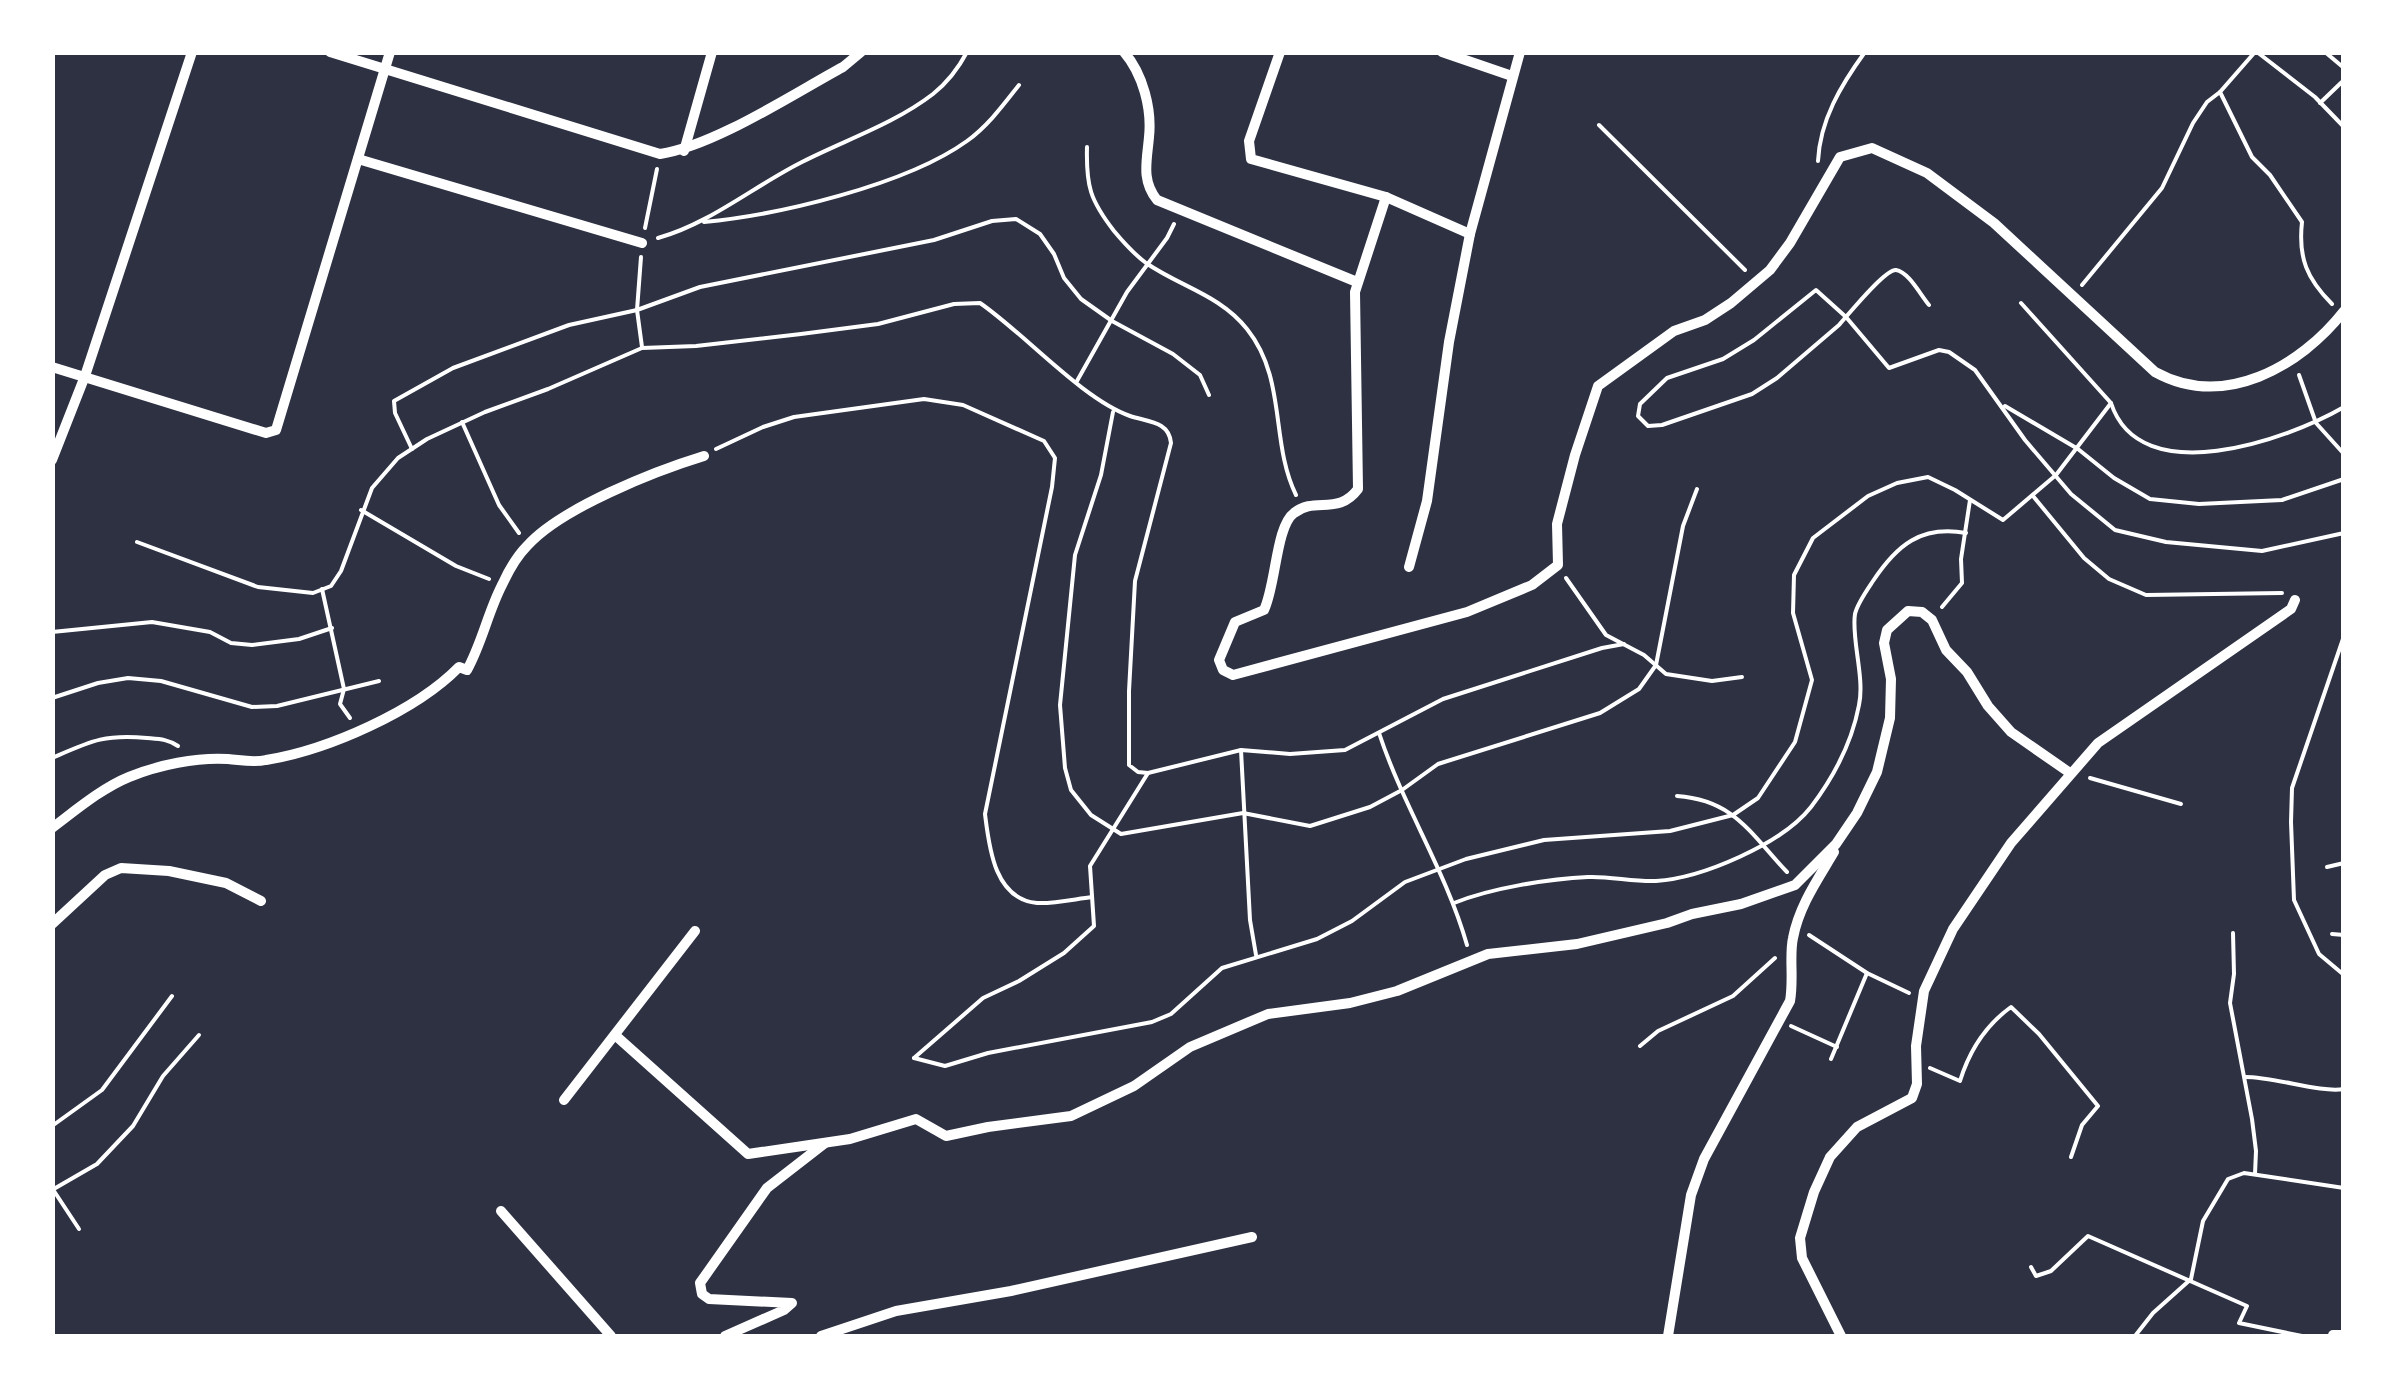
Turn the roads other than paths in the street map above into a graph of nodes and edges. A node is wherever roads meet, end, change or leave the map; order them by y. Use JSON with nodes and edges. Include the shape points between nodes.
{"nodes":[{"id":1,"x":192,"y":52,"type":"edge"},
{"id":2,"x":330,"y":52,"type":"edge"},
{"id":3,"x":390,"y":52,"type":"edge"},
{"id":4,"x":712,"y":52,"type":"edge"},
{"id":5,"x":861,"y":52,"type":"edge"},
{"id":6,"x":1124,"y":52,"type":"edge"},
{"id":7,"x":1280,"y":52,"type":"edge"},
{"id":8,"x":1442,"y":52,"type":"edge"},
{"id":9,"x":1520,"y":52,"type":"edge"},
{"id":10,"x":347,"y":55,"type":"edge"},
{"id":11,"x":385,"y":69,"type":"junction"},
{"id":12,"x":1512,"y":76,"type":"junction"},
{"id":13,"x":684,"y":151,"type":"junction"},
{"id":14,"x":358,"y":158,"type":"junction"},
{"id":15,"x":1386,"y":197,"type":"junction"},
{"id":16,"x":1470,"y":234,"type":"junction"},
{"id":17,"x":642,"y":243,"type":"road end"},
{"id":18,"x":1357,"y":282,"type":"junction"},
{"id":19,"x":2343,"y":312,"type":"edge"},
{"id":20,"x":52,"y":367,"type":"edge"},
{"id":21,"x":85,"y":376,"type":"junction"},
{"id":22,"x":704,"y":456,"type":"road end"},
{"id":23,"x":52,"y":460,"type":"edge"},
{"id":24,"x":1410,"y":567,"type":"dead end"},
{"id":25,"x":2295,"y":600,"type":"road end"},
{"id":26,"x":2070,"y":773,"type":"junction"},
{"id":27,"x":1857,"y":813,"type":"junction"},
{"id":28,"x":52,"y":828,"type":"edge"},
{"id":29,"x":261,"y":900,"type":"dead end"},
{"id":30,"x":52,"y":924,"type":"edge"},
{"id":31,"x":694,"y":931,"type":"dead end"},
{"id":32,"x":615,"y":1034,"type":"junction"},
{"id":33,"x":564,"y":1100,"type":"dead end"},
{"id":34,"x":826,"y":1143,"type":"junction"},
{"id":35,"x":500,"y":1212,"type":"dead end"},
{"id":36,"x":1252,"y":1236,"type":"dead end"},
{"id":37,"x":611,"y":1336,"type":"edge"},
{"id":38,"x":726,"y":1336,"type":"edge"},
{"id":39,"x":821,"y":1336,"type":"edge"},
{"id":40,"x":1668,"y":1336,"type":"edge"},
{"id":41,"x":1841,"y":1336,"type":"edge"}],
"edges":[{"from":1,"to":21,"type":"street"},
{"from":2,"to":10,"type":"street"},
{"from":3,"to":11,"type":"street"},
{"from":4,"to":13,"type":"street"},
{"from":5,"to":13,"type":"street"},
{"from":6,"to":18,"type":"street","via":[[1144,87],[1146,177],[1157,200]]},
{"from":7,"to":15,"type":"street","via":[[1248,141],[1251,159]]},
{"from":8,"to":12,"type":"street"},
{"from":9,"to":12,"type":"street"},
{"from":10,"to":11,"type":"street"},
{"from":11,"to":13,"type":"street","via":[[642,150]]},
{"from":11,"to":14,"type":"street"},
{"from":12,"to":16,"type":"street"},
{"from":14,"to":17,"type":"street"},
{"from":14,"to":21,"type":"street","via":[[279,426],[266,433]]},
{"from":15,"to":16,"type":"street"},
{"from":15,"to":18,"type":"street"},
{"from":16,"to":24,"type":"street","via":[[1427,501]]},
{"from":18,"to":19,"type":"street","via":[[1358,488],[1336,505],[1292,514],[1264,610],[1235,622],[1219,660],[1233,675],[1468,612],[1532,585],[1558,566],[1557,524],[1598,386],[1674,331],[1706,320],[1770,270],[1840,158],[1872,148],[1927,174],[1994,223],[2155,372],[2174,382],[2202,385],[2268,374],[2294,361]]},
{"from":20,"to":21,"type":"street"},
{"from":21,"to":23,"type":"street"},
{"from":22,"to":28,"type":"street","via":[[622,486],[527,545],[502,585],[467,670],[459,667],[429,696],[265,761],[198,760],[133,775]]},
{"from":25,"to":26,"type":"street","via":[[2236,650],[2098,743]]},
{"from":26,"to":27,"type":"street","via":[[2011,732],[1946,650],[1932,620],[1908,611],[1884,643],[1890,718],[1878,772]]},
{"from":26,"to":41,"type":"street","via":[[1953,929],[1922,999],[1912,1098],[1857,1127],[1830,1157],[1814,1192],[1800,1238],[1802,1258]]},
{"from":27,"to":34,"type":"street","via":[[1795,885],[1741,904],[1576,944],[1472,960],[1350,1003],[1268,1014],[1190,1047],[1134,1086],[1071,1116],[946,1136],[916,1118]]},
{"from":27,"to":40,"type":"street","via":[[1796,928],[1790,1001],[1704,1159]]},
{"from":29,"to":30,"type":"street","via":[[226,882],[121,868]]},
{"from":31,"to":32,"type":"street"},
{"from":32,"to":33,"type":"street"},
{"from":32,"to":34,"type":"street","via":[[748,1154]]},
{"from":34,"to":38,"type":"street","via":[[767,1188],[700,1283],[709,1299],[792,1303]]},
{"from":35,"to":37,"type":"street"},
{"from":36,"to":39,"type":"street","via":[[896,1311]]}]}
